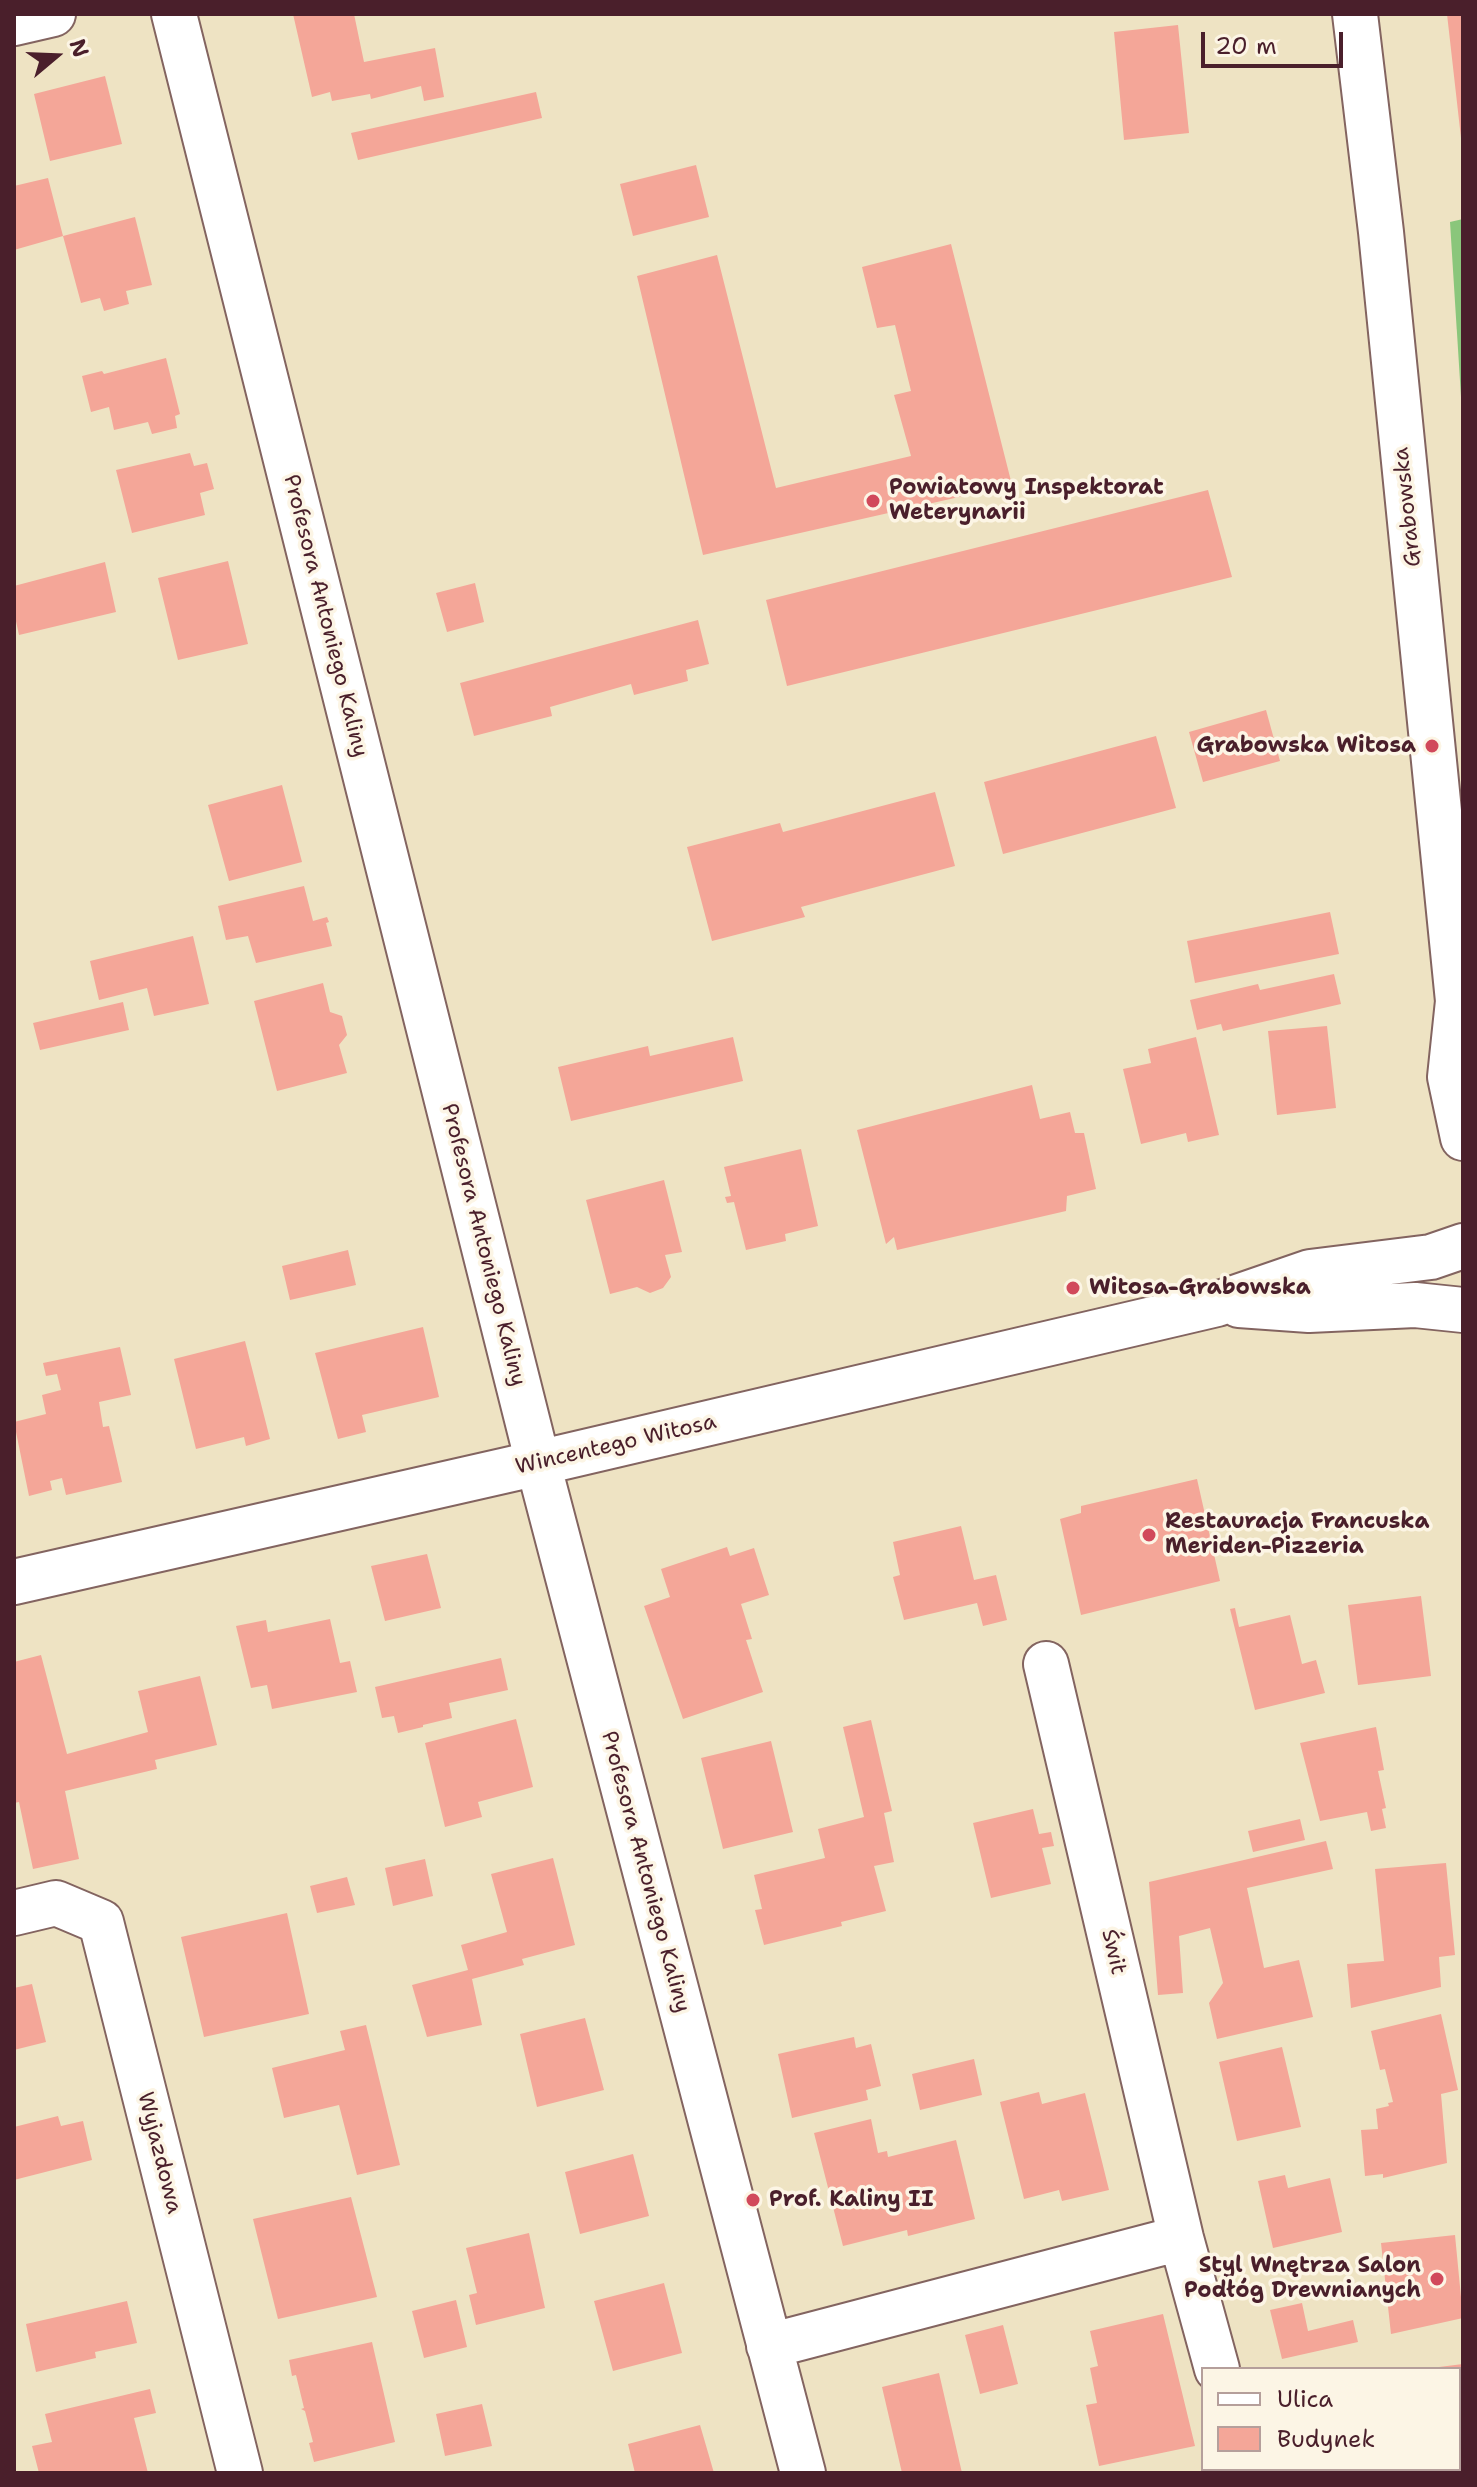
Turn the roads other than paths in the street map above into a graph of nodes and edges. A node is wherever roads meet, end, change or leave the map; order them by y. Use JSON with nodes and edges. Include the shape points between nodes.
{"nodes":[{"id":1,"x":53,"y":14,"type":"edge"},
{"id":2,"x":174,"y":14,"type":"edge"},
{"id":3,"x":1355,"y":14,"type":"edge"},
{"id":4,"x":14,"y":23,"type":"edge"},
{"id":5,"x":1461,"y":1007,"type":"edge"},
{"id":6,"x":1463,"y":1138,"type":"edge"},
{"id":7,"x":1463,"y":1246,"type":"edge"},
{"id":8,"x":1217,"y":1304,"type":"junction"},
{"id":9,"x":1463,"y":1310,"type":"edge"},
{"id":10,"x":538,"y":1463,"type":"junction"},
{"id":11,"x":14,"y":1582,"type":"edge"},
{"id":12,"x":1046,"y":1664,"type":"dead end"},
{"id":13,"x":14,"y":1913,"type":"edge"},
{"id":14,"x":1181,"y":2238,"type":"junction"},
{"id":15,"x":769,"y":2346,"type":"junction"},
{"id":16,"x":1216,"y":2367,"type":"edge"},
{"id":17,"x":240,"y":2473,"type":"edge"},
{"id":18,"x":803,"y":2473,"type":"edge"}],
"edges":[{"from":1,"to":4,"type":"street"},
{"from":2,"to":10,"type":"street","name":"Profesora Antoniego Kaliny"},
{"from":3,"to":5,"type":"street","name":"Grabowska"},
{"from":5,"to":6,"type":"street","name":"Grabowska","via":[[1450,1077]]},
{"from":7,"to":8,"type":"street","name":"Wincentego Witosa","via":[[1431,1257],[1310,1272]]},
{"from":8,"to":9,"type":"street","name":"Wincentego Witosa"},
{"from":8,"to":10,"type":"street","name":"Wincentego Witosa"},
{"from":10,"to":11,"type":"street","name":"Wincentego Witosa"},
{"from":10,"to":15,"type":"street","name":"Profesora Antoniego Kaliny"},
{"from":12,"to":14,"type":"street","name":"Świt"},
{"from":13,"to":17,"type":"street","name":"Wyjazdowa","via":[[56,1903],[101,1922]]},
{"from":14,"to":15,"type":"street"},
{"from":14,"to":16,"type":"street","name":"Świt"},
{"from":15,"to":18,"type":"street","name":"Profesora Antoniego Kaliny"}]}
